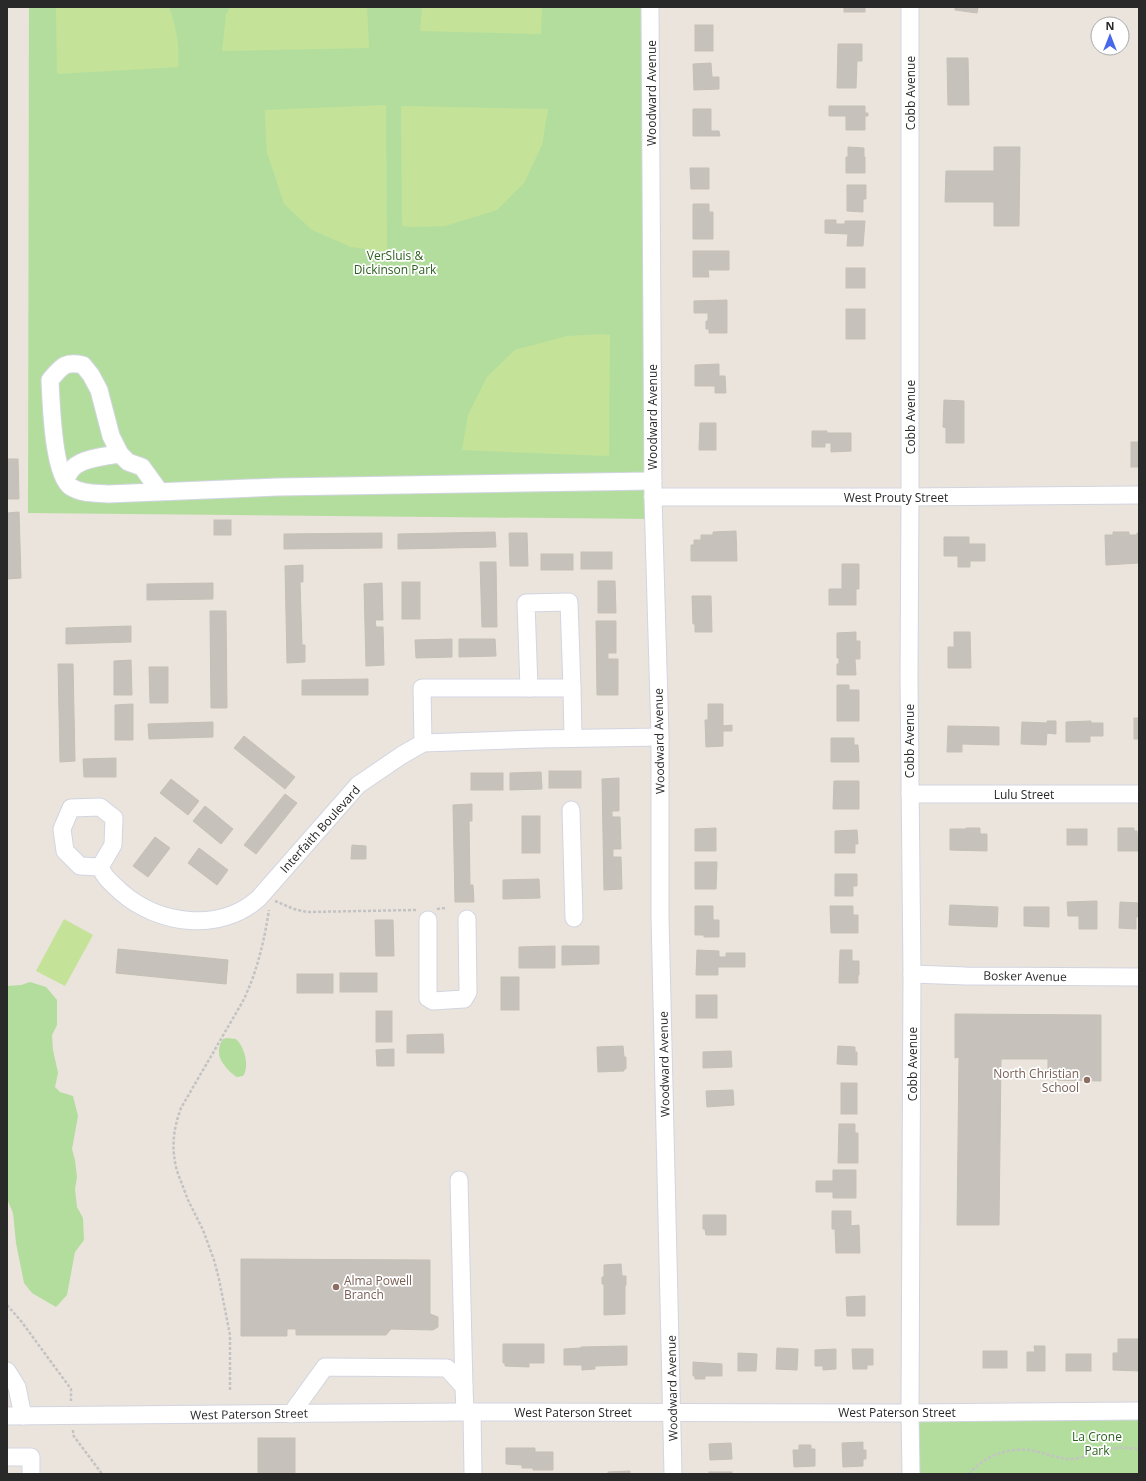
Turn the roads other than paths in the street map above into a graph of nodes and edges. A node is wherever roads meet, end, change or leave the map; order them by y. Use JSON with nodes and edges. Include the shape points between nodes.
{"nodes":[{"id":1,"x":650,"y":7,"type":"edge"},
{"id":2,"x":910,"y":7,"type":"edge"},
{"id":3,"x":120,"y":454,"type":"junction"},
{"id":4,"x":65,"y":479,"type":"junction"},
{"id":5,"x":653,"y":489,"type":"junction"},
{"id":6,"x":160,"y":492,"type":"junction"},
{"id":7,"x":1139,"y":495,"type":"edge"},
{"id":8,"x":910,"y":497,"type":"junction"},
{"id":9,"x":529,"y":688,"type":"junction"},
{"id":10,"x":572,"y":688,"type":"junction"},
{"id":11,"x":660,"y":736,"type":"junction"},
{"id":12,"x":574,"y":738,"type":"junction"},
{"id":13,"x":423,"y":743,"type":"junction"},
{"id":14,"x":910,"y":794,"type":"junction"},
{"id":15,"x":1139,"y":794,"type":"edge"},
{"id":16,"x":571,"y":810,"type":"dead end"},
{"id":17,"x":100,"y":867,"type":"dead end"},
{"id":18,"x":427,"y":913,"type":"road end"},
{"id":19,"x":574,"y":918,"type":"dead end"},
{"id":20,"x":467,"y":919,"type":"dead end"},
{"id":21,"x":912,"y":974,"type":"junction"},
{"id":22,"x":1139,"y":977,"type":"edge"},
{"id":23,"x":459,"y":1180,"type":"dead end"},
{"id":24,"x":464,"y":1347,"type":"junction"},
{"id":25,"x":447,"y":1368,"type":"junction"},
{"id":26,"x":7,"y":1371,"type":"edge"},
{"id":27,"x":464,"y":1387,"type":"junction"},
{"id":28,"x":1139,"y":1411,"type":"edge"},
{"id":29,"x":469,"y":1412,"type":"junction"},
{"id":30,"x":672,"y":1412,"type":"junction"},
{"id":31,"x":910,"y":1413,"type":"junction"},
{"id":32,"x":291,"y":1414,"type":"junction"},
{"id":33,"x":15,"y":1416,"type":"edge"},
{"id":34,"x":7,"y":1457,"type":"edge"},
{"id":35,"x":31,"y":1474,"type":"edge"},
{"id":36,"x":473,"y":1474,"type":"edge"},
{"id":37,"x":673,"y":1474,"type":"edge"},
{"id":38,"x":911,"y":1474,"type":"edge"}],
"edges":[{"from":1,"to":5,"type":"street","name":"Woodward Avenue"},
{"from":2,"to":8,"type":"street","name":"Cobb Avenue"},
{"from":3,"to":4,"type":"street","via":[[81,463],[73,467]]},
{"from":3,"to":4,"type":"street","via":[[111,436],[99,390],[91,375],[83,365],[71,363],[61,367],[50,380],[52,426],[60,470]]},
{"from":3,"to":6,"type":"street","via":[[128,462],[142,467]]},
{"from":4,"to":6,"type":"street","name":"West Prouty Street","via":[[70,487],[84,493]]},
{"from":5,"to":6,"type":"street","name":"West Prouty Street","via":[[285,487]]},
{"from":5,"to":8,"type":"street","name":"West Prouty Street"},
{"from":5,"to":11,"type":"street","name":"Woodward Avenue"},
{"from":7,"to":8,"type":"street","name":"West Prouty Street"},
{"from":8,"to":14,"type":"street","name":"Cobb Avenue"},
{"from":9,"to":10,"type":"street"},
{"from":9,"to":10,"type":"street","via":[[526,603],[569,602]]},
{"from":9,"to":13,"type":"street","via":[[422,688]]},
{"from":10,"to":12,"type":"street"},
{"from":11,"to":12,"type":"street","name":"Interfaith Boulevard"},
{"from":11,"to":30,"type":"street","name":"Woodward Avenue","via":[[660,916]]},
{"from":12,"to":13,"type":"street","name":"Interfaith Boulevard"},
{"from":13,"to":17,"type":"street","name":"Interfaith Boulevard","via":[[358,785],[259,898],[250,906],[228,916],[205,921],[189,921],[154,912],[127,897],[106,878]]},
{"from":14,"to":15,"type":"street","name":"Lulu Street"},
{"from":14,"to":21,"type":"street","name":"Cobb Avenue"},
{"from":16,"to":19,"type":"street"},
{"from":18,"to":20,"type":"street","via":[[428,998],[433,1001],[464,999],[468,992]]},
{"from":21,"to":22,"type":"street","name":"Bosker Avenue"},
{"from":21,"to":31,"type":"street","name":"Cobb Avenue"},
{"from":23,"to":24,"type":"street"},
{"from":24,"to":25,"type":"street"},
{"from":24,"to":27,"type":"street"},
{"from":25,"to":27,"type":"street"},
{"from":25,"to":32,"type":"street","via":[[325,1367]]},
{"from":26,"to":33,"type":"street","via":[[17,1387]]},
{"from":27,"to":29,"type":"street"},
{"from":28,"to":31,"type":"street","name":"West Paterson Street"},
{"from":29,"to":30,"type":"street","name":"West Paterson Street"},
{"from":29,"to":32,"type":"street","name":"West Paterson Street"},
{"from":29,"to":36,"type":"street"},
{"from":30,"to":31,"type":"street","name":"West Paterson Street"},
{"from":30,"to":37,"type":"street","name":"Woodward Avenue"},
{"from":31,"to":38,"type":"street","name":"Cobb Avenue"},
{"from":32,"to":33,"type":"street","name":"West Paterson Street"},
{"from":34,"to":35,"type":"street","via":[[31,1457]]}]}
